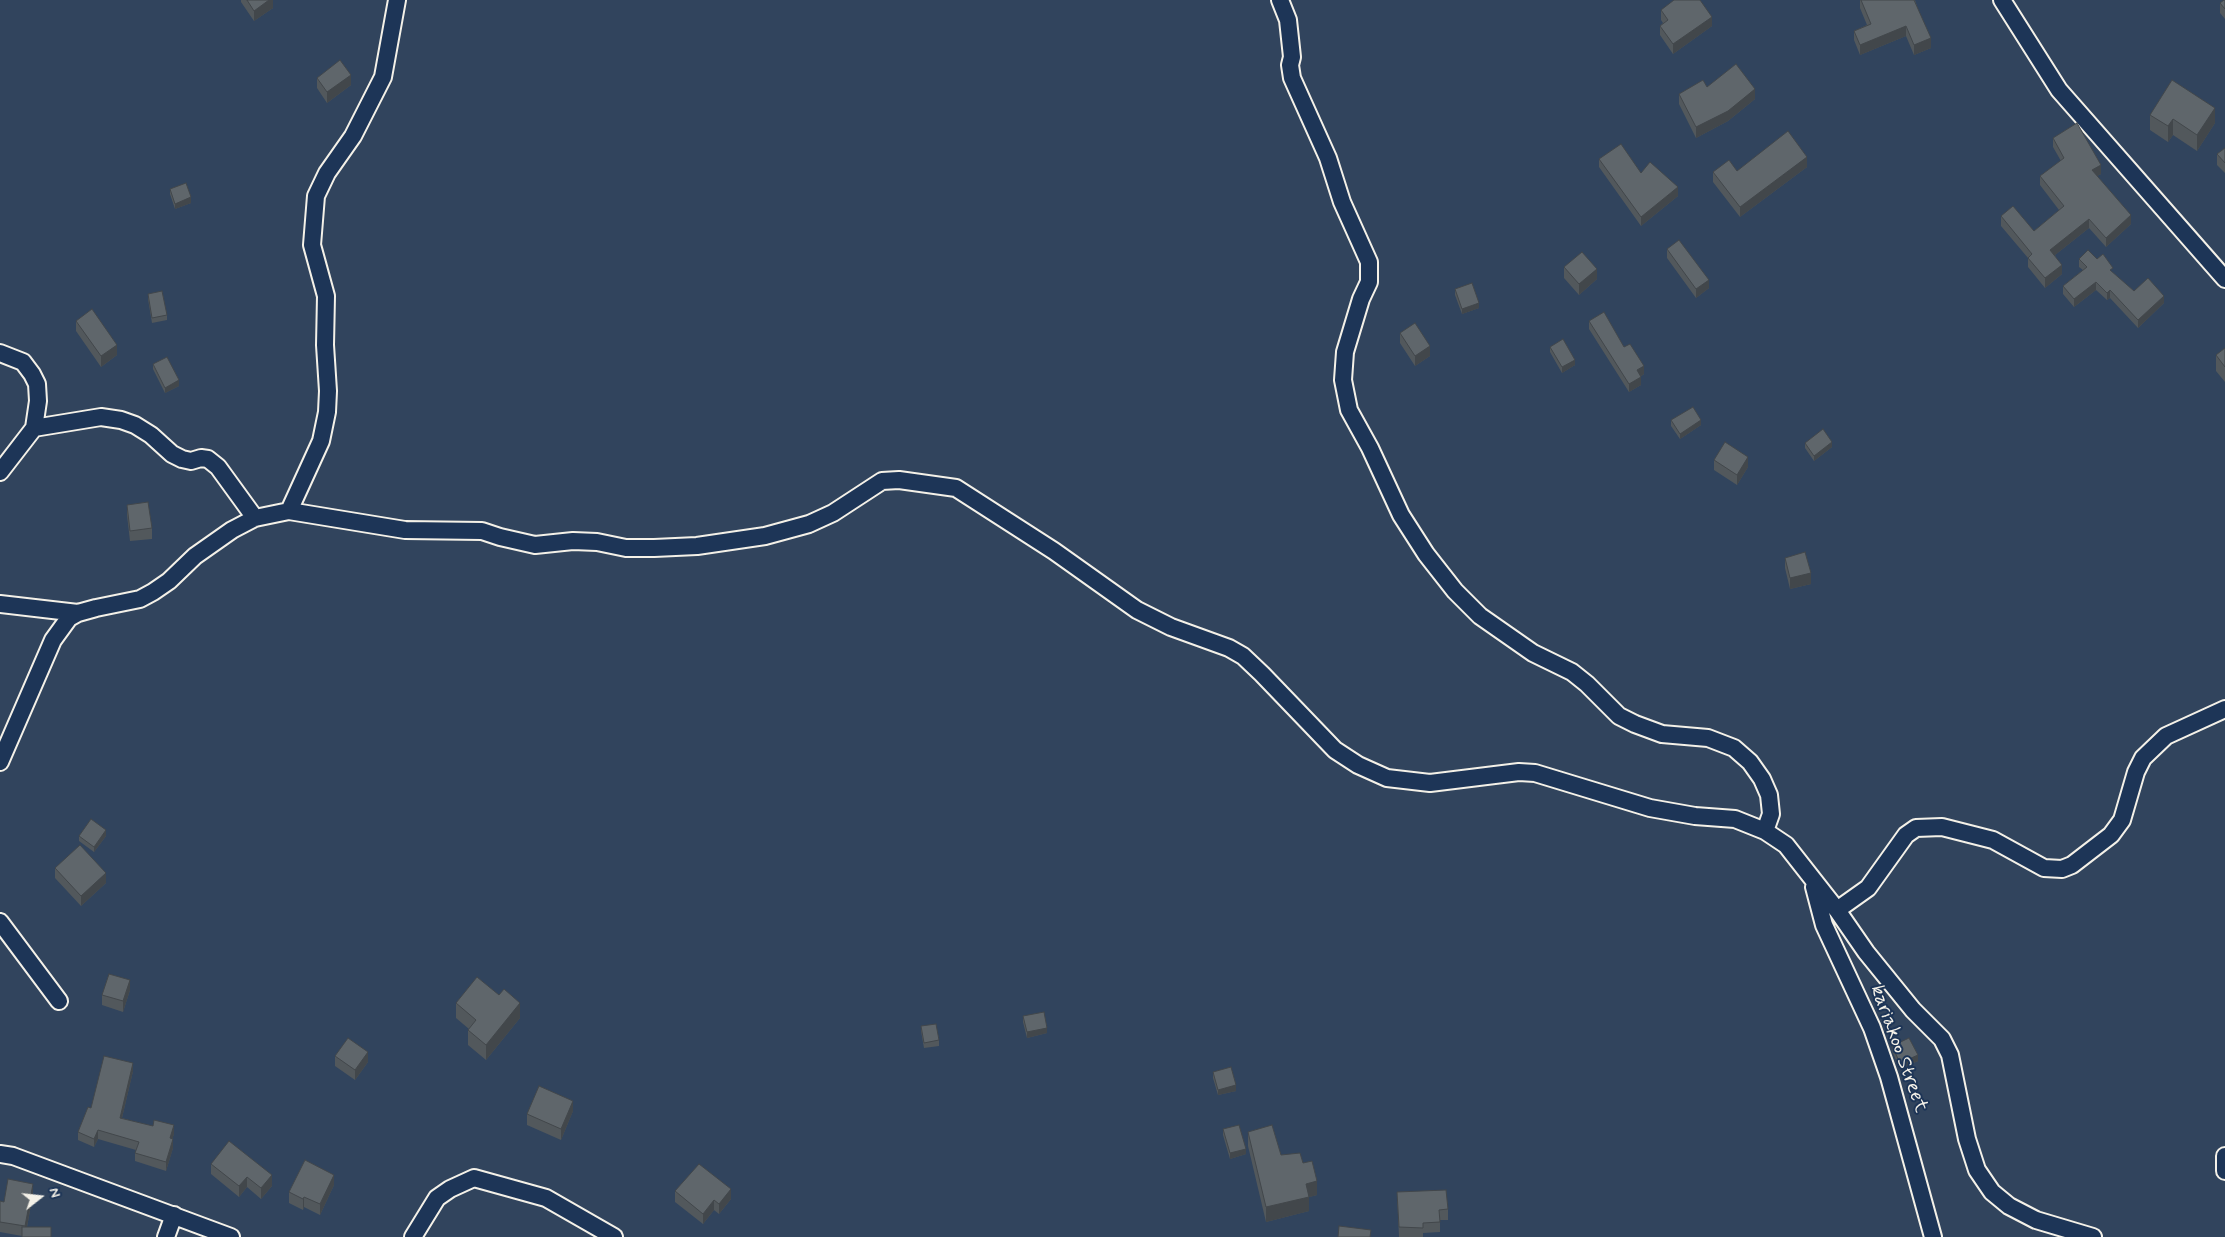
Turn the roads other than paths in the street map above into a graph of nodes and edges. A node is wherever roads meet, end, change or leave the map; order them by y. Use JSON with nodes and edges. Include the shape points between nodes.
{"nodes":[{"id":1,"x":397,"y":0,"type":"edge"},
{"id":2,"x":1280,"y":0,"type":"edge"},
{"id":3,"x":2002,"y":0,"type":"edge"},
{"id":4,"x":2225,"y":279,"type":"edge"},
{"id":5,"x":0,"y":353,"type":"edge"},
{"id":6,"x":34,"y":428,"type":"junction"},
{"id":7,"x":0,"y":472,"type":"edge"},
{"id":8,"x":289,"y":511,"type":"junction"},
{"id":9,"x":255,"y":518,"type":"junction"},
{"id":10,"x":0,"y":604,"type":"edge"},
{"id":11,"x":78,"y":613,"type":"junction"},
{"id":12,"x":2225,"y":709,"type":"edge"},
{"id":13,"x":0,"y":762,"type":"edge"},
{"id":14,"x":1765,"y":830,"type":"junction"},
{"id":15,"x":1812,"y":880,"type":"junction"},
{"id":16,"x":1837,"y":910,"type":"junction"},
{"id":17,"x":0,"y":922,"type":"edge"},
{"id":18,"x":59,"y":1001,"type":"dead end"},
{"id":19,"x":0,"y":1154,"type":"edge"},
{"id":20,"x":2225,"y":1156,"type":"edge"},
{"id":21,"x":2225,"y":1171,"type":"edge"},
{"id":22,"x":174,"y":1215,"type":"junction"},
{"id":23,"x":166,"y":1237,"type":"edge"},
{"id":24,"x":231,"y":1237,"type":"edge"},
{"id":25,"x":413,"y":1237,"type":"edge"},
{"id":26,"x":614,"y":1237,"type":"edge"},
{"id":27,"x":1933,"y":1237,"type":"edge"},
{"id":28,"x":2093,"y":1237,"type":"edge"}],
"edges":[{"from":1,"to":8,"type":"street","via":[[383,77],[353,136],[327,173],[316,196],[312,245],[326,296],[327,412],[321,441]]},
{"from":2,"to":14,"type":"street","via":[[1288,20],[1292,78],[1369,262],[1369,282],[1345,352],[1343,380],[1349,410],[1401,515],[1426,554],[1480,616],[1533,653],[1572,672],[1619,716],[1662,734],[1708,738],[1734,748],[1750,762],[1769,795],[1771,814]]},
{"from":3,"to":4,"type":"street","via":[[2059,90]]},
{"from":5,"to":6,"type":"street","via":[[23,362],[37,384]]},
{"from":6,"to":7,"type":"street"},
{"from":6,"to":9,"type":"street","via":[[101,417],[134,425],[182,459],[208,459],[218,467]]},
{"from":8,"to":9,"type":"street"},
{"from":8,"to":14,"type":"street","via":[[405,530],[482,531],[535,545],[573,541],[654,548],[697,546],[765,536],[809,524],[833,513],[882,481],[899,480],[956,488],[1138,610],[1243,656],[1335,750],[1387,778],[1430,783],[1535,772],[1650,808],[1735,819]]},
{"from":9,"to":11,"type":"street","via":[[195,556],[169,581],[140,599]]},
{"from":10,"to":11,"type":"street"},
{"from":11,"to":13,"type":"street","via":[[69,618],[52,640]]},
{"from":12,"to":16,"type":"street","via":[[2166,736],[2143,758],[2122,820],[2111,835],[2072,865],[2062,869],[2044,868],[1993,840],[1942,827],[1916,828],[1906,835],[1868,888]]},
{"from":14,"to":15,"type":"street","via":[[1786,845]]},
{"from":15,"to":16,"type":"street"},
{"from":15,"to":27,"type":"street","name":"kariakoo Street","via":[[1824,925],[1872,1028],[1889,1077]]},
{"from":16,"to":28,"type":"street","via":[[1913,1010],[1942,1039],[1950,1055],[1967,1139],[1977,1170],[1992,1192],[2009,1206],[2036,1220]]},
{"from":17,"to":18,"type":"street"},
{"from":19,"to":22,"type":"street"},
{"from":20,"to":21,"type":"street"},
{"from":22,"to":23,"type":"street"},
{"from":22,"to":24,"type":"street"},
{"from":25,"to":26,"type":"street","via":[[437,1198],[474,1178],[546,1198]]}]}
